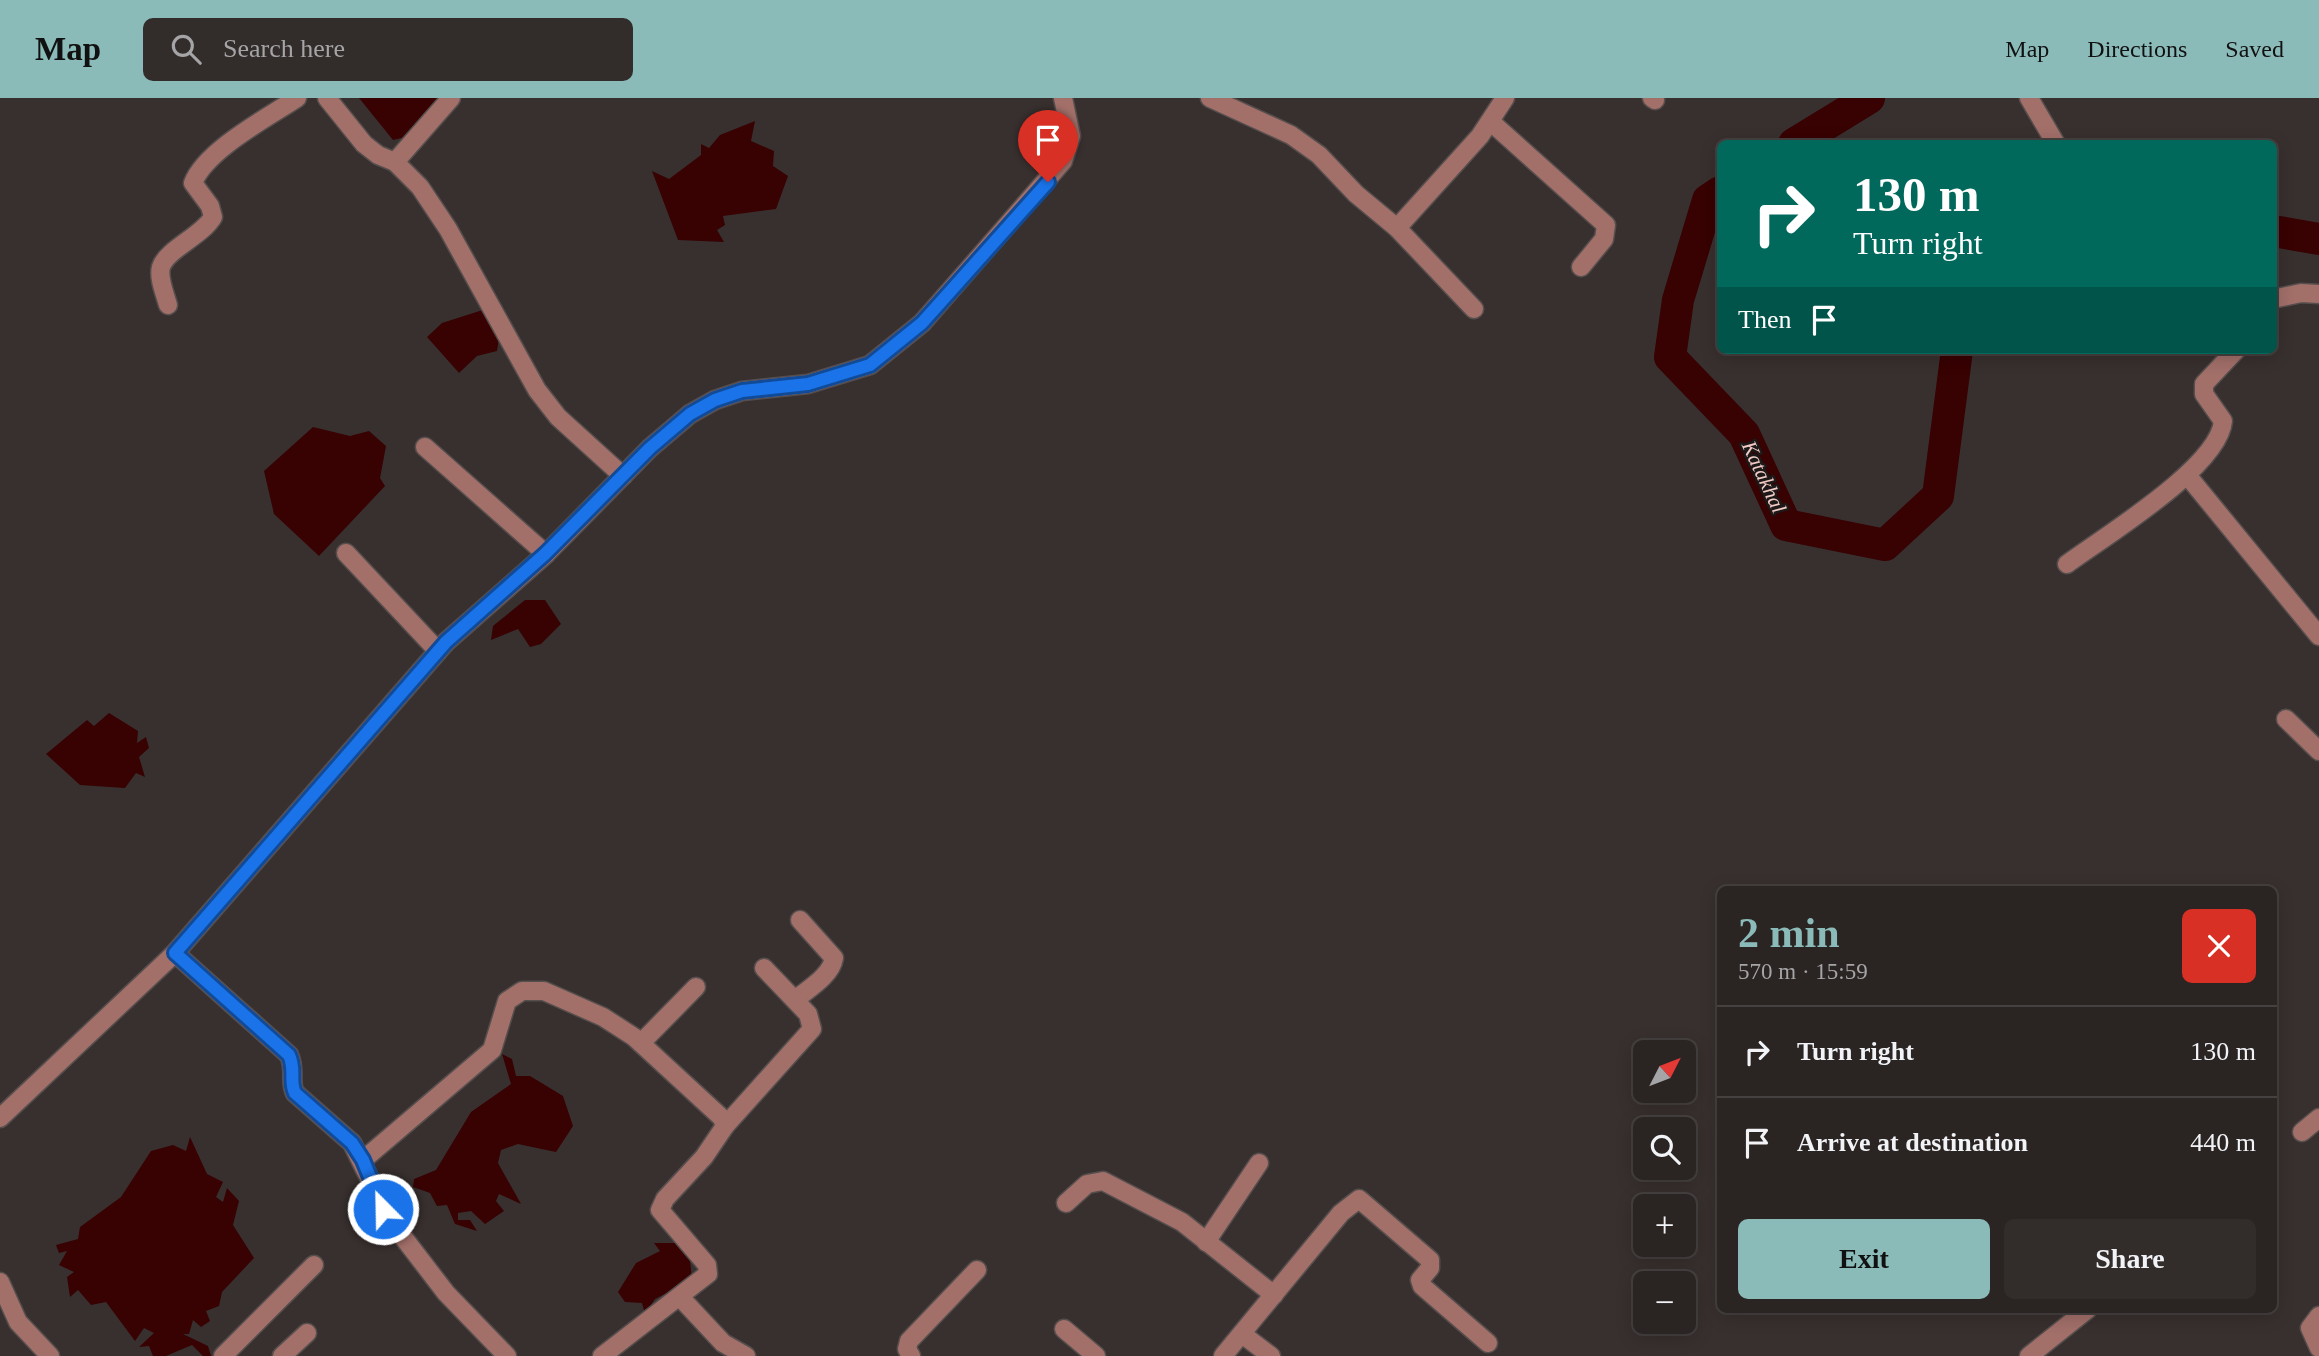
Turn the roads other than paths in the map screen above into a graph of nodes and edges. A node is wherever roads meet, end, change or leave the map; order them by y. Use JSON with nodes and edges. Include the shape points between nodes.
{"nodes":[{"id":1,"x":297,"y":98,"type":"edge"},
{"id":2,"x":327,"y":98,"type":"edge"},
{"id":3,"x":451,"y":98,"type":"edge"},
{"id":4,"x":1063,"y":98,"type":"edge"},
{"id":5,"x":1210,"y":98,"type":"edge"},
{"id":6,"x":1505,"y":98,"type":"edge"},
{"id":7,"x":2029,"y":98,"type":"edge"},
{"id":8,"x":1491,"y":122,"type":"junction"},
{"id":9,"x":2054,"y":140,"type":"edge"},
{"id":10,"x":396,"y":162,"type":"junction"},
{"id":11,"x":1397,"y":228,"type":"junction"},
{"id":12,"x":1581,"y":267,"type":"dead end"},
{"id":13,"x":2319,"y":294,"type":"edge"},
{"id":14,"x":2277,"y":298,"type":"edge"},
{"id":15,"x":168,"y":305,"type":"dead end"},
{"id":16,"x":1474,"y":309,"type":"dead end"},
{"id":17,"x":2232,"y":354,"type":"edge"},
{"id":18,"x":425,"y":447,"type":"dead end"},
{"id":19,"x":2186,"y":475,"type":"junction"},
{"id":20,"x":623,"y":476,"type":"junction"},
{"id":21,"x":346,"y":553,"type":"dead end"},
{"id":22,"x":545,"y":554,"type":"junction"},
{"id":23,"x":2067,"y":564,"type":"dead end"},
{"id":24,"x":2319,"y":636,"type":"edge"},
{"id":25,"x":438,"y":651,"type":"junction"},
{"id":26,"x":2286,"y":719,"type":"dead end"},
{"id":27,"x":2319,"y":751,"type":"edge"},
{"id":28,"x":800,"y":919,"type":"dead end"},
{"id":29,"x":175,"y":953,"type":"junction"},
{"id":30,"x":764,"y":968,"type":"dead end"},
{"id":31,"x":696,"y":987,"type":"dead end"},
{"id":32,"x":795,"y":1000,"type":"junction"},
{"id":33,"x":641,"y":1043,"type":"junction"},
{"id":34,"x":0,"y":1118,"type":"edge"},
{"id":35,"x":2319,"y":1118,"type":"edge"},
{"id":36,"x":725,"y":1126,"type":"junction"},
{"id":37,"x":2302,"y":1132,"type":"dead end"},
{"id":38,"x":363,"y":1160,"type":"junction"},
{"id":39,"x":1259,"y":1163,"type":"dead end"},
{"id":40,"x":1066,"y":1203,"type":"dead end"},
{"id":41,"x":1206,"y":1242,"type":"junction"},
{"id":42,"x":314,"y":1265,"type":"dead end"},
{"id":43,"x":977,"y":1270,"type":"dead end"},
{"id":44,"x":0,"y":1282,"type":"edge"},
{"id":45,"x":1275,"y":1294,"type":"junction"},
{"id":46,"x":680,"y":1297,"type":"junction"},
{"id":47,"x":2083,"y":1313,"type":"edge"},
{"id":48,"x":2319,"y":1316,"type":"edge"},
{"id":49,"x":1064,"y":1329,"type":"dead end"},
{"id":50,"x":307,"y":1333,"type":"dead end"},
{"id":51,"x":1242,"y":1334,"type":"junction"},
{"id":52,"x":1488,"y":1343,"type":"dead end"},
{"id":53,"x":2319,"y":1349,"type":"edge"},
{"id":54,"x":50,"y":1356,"type":"edge"},
{"id":55,"x":223,"y":1356,"type":"edge"},
{"id":56,"x":282,"y":1356,"type":"edge"},
{"id":57,"x":508,"y":1356,"type":"edge"},
{"id":58,"x":602,"y":1356,"type":"edge"},
{"id":59,"x":746,"y":1356,"type":"edge"},
{"id":60,"x":911,"y":1356,"type":"edge"},
{"id":61,"x":1096,"y":1356,"type":"edge"},
{"id":62,"x":1223,"y":1356,"type":"edge"},
{"id":63,"x":1271,"y":1356,"type":"edge"},
{"id":64,"x":2029,"y":1356,"type":"edge"}],
"edges":[{"from":1,"to":15,"type":"street","via":[[198,171],[193,183],[214,217],[161,266]]},
{"from":2,"to":10,"type":"street","via":[[365,144]]},
{"from":3,"to":10,"type":"street"},
{"from":4,"to":20,"type":"street","via":[[1071,136],[1063,161],[922,323],[870,365],[808,384],[742,391],[703,406]]},
{"from":5,"to":11,"type":"street","via":[[1291,135]]},
{"from":6,"to":8,"type":"street"},
{"from":7,"to":9,"type":"street"},
{"from":8,"to":11,"type":"street"},
{"from":8,"to":12,"type":"street","via":[[1606,225],[1604,239]]},
{"from":10,"to":20,"type":"street","via":[[420,187],[448,229],[537,390],[558,417]]},
{"from":11,"to":16,"type":"street"},
{"from":13,"to":14,"type":"street"},
{"from":17,"to":19,"type":"street","via":[[2204,384],[2204,394],[2223,421],[2222,433]]},
{"from":18,"to":22,"type":"street"},
{"from":19,"to":23,"type":"street"},
{"from":19,"to":24,"type":"street"},
{"from":20,"to":22,"type":"street"},
{"from":21,"to":25,"type":"street"},
{"from":22,"to":25,"type":"street"},
{"from":25,"to":29,"type":"street"},
{"from":26,"to":27,"type":"street"},
{"from":28,"to":32,"type":"street","via":[[834,958],[824,975]]},
{"from":29,"to":34,"type":"street"},
{"from":29,"to":38,"type":"street","via":[[289,1055],[295,1068],[295,1093],[334,1125]]},
{"from":30,"to":32,"type":"street"},
{"from":31,"to":33,"type":"street"},
{"from":32,"to":36,"type":"street","via":[[808,1014],[812,1029]]},
{"from":33,"to":36,"type":"street","via":[[722,1118]]},
{"from":33,"to":38,"type":"street","via":[[603,1017],[544,992],[522,991],[507,1001],[492,1050]]},
{"from":35,"to":37,"type":"street"},
{"from":36,"to":46,"type":"street","via":[[660,1210],[707,1265],[708,1274]]},
{"from":38,"to":57,"type":"street","via":[[390,1220],[446,1293]]},
{"from":39,"to":41,"type":"street"},
{"from":40,"to":41,"type":"street","via":[[1087,1184],[1103,1181],[1172,1215]]},
{"from":41,"to":45,"type":"street"},
{"from":42,"to":55,"type":"street"},
{"from":43,"to":60,"type":"street","via":[[909,1341]]},
{"from":44,"to":54,"type":"street","via":[[18,1322]]},
{"from":45,"to":51,"type":"street"},
{"from":45,"to":52,"type":"street","via":[[1341,1213],[1359,1199],[1430,1261],[1420,1280],[1422,1286]]},
{"from":46,"to":58,"type":"street"},
{"from":46,"to":59,"type":"street","via":[[723,1343]]},
{"from":47,"to":64,"type":"street"},
{"from":48,"to":53,"type":"street","via":[[2310,1328]]},
{"from":49,"to":61,"type":"street"},
{"from":50,"to":56,"type":"street"},
{"from":51,"to":62,"type":"street"},
{"from":51,"to":63,"type":"street"}]}
